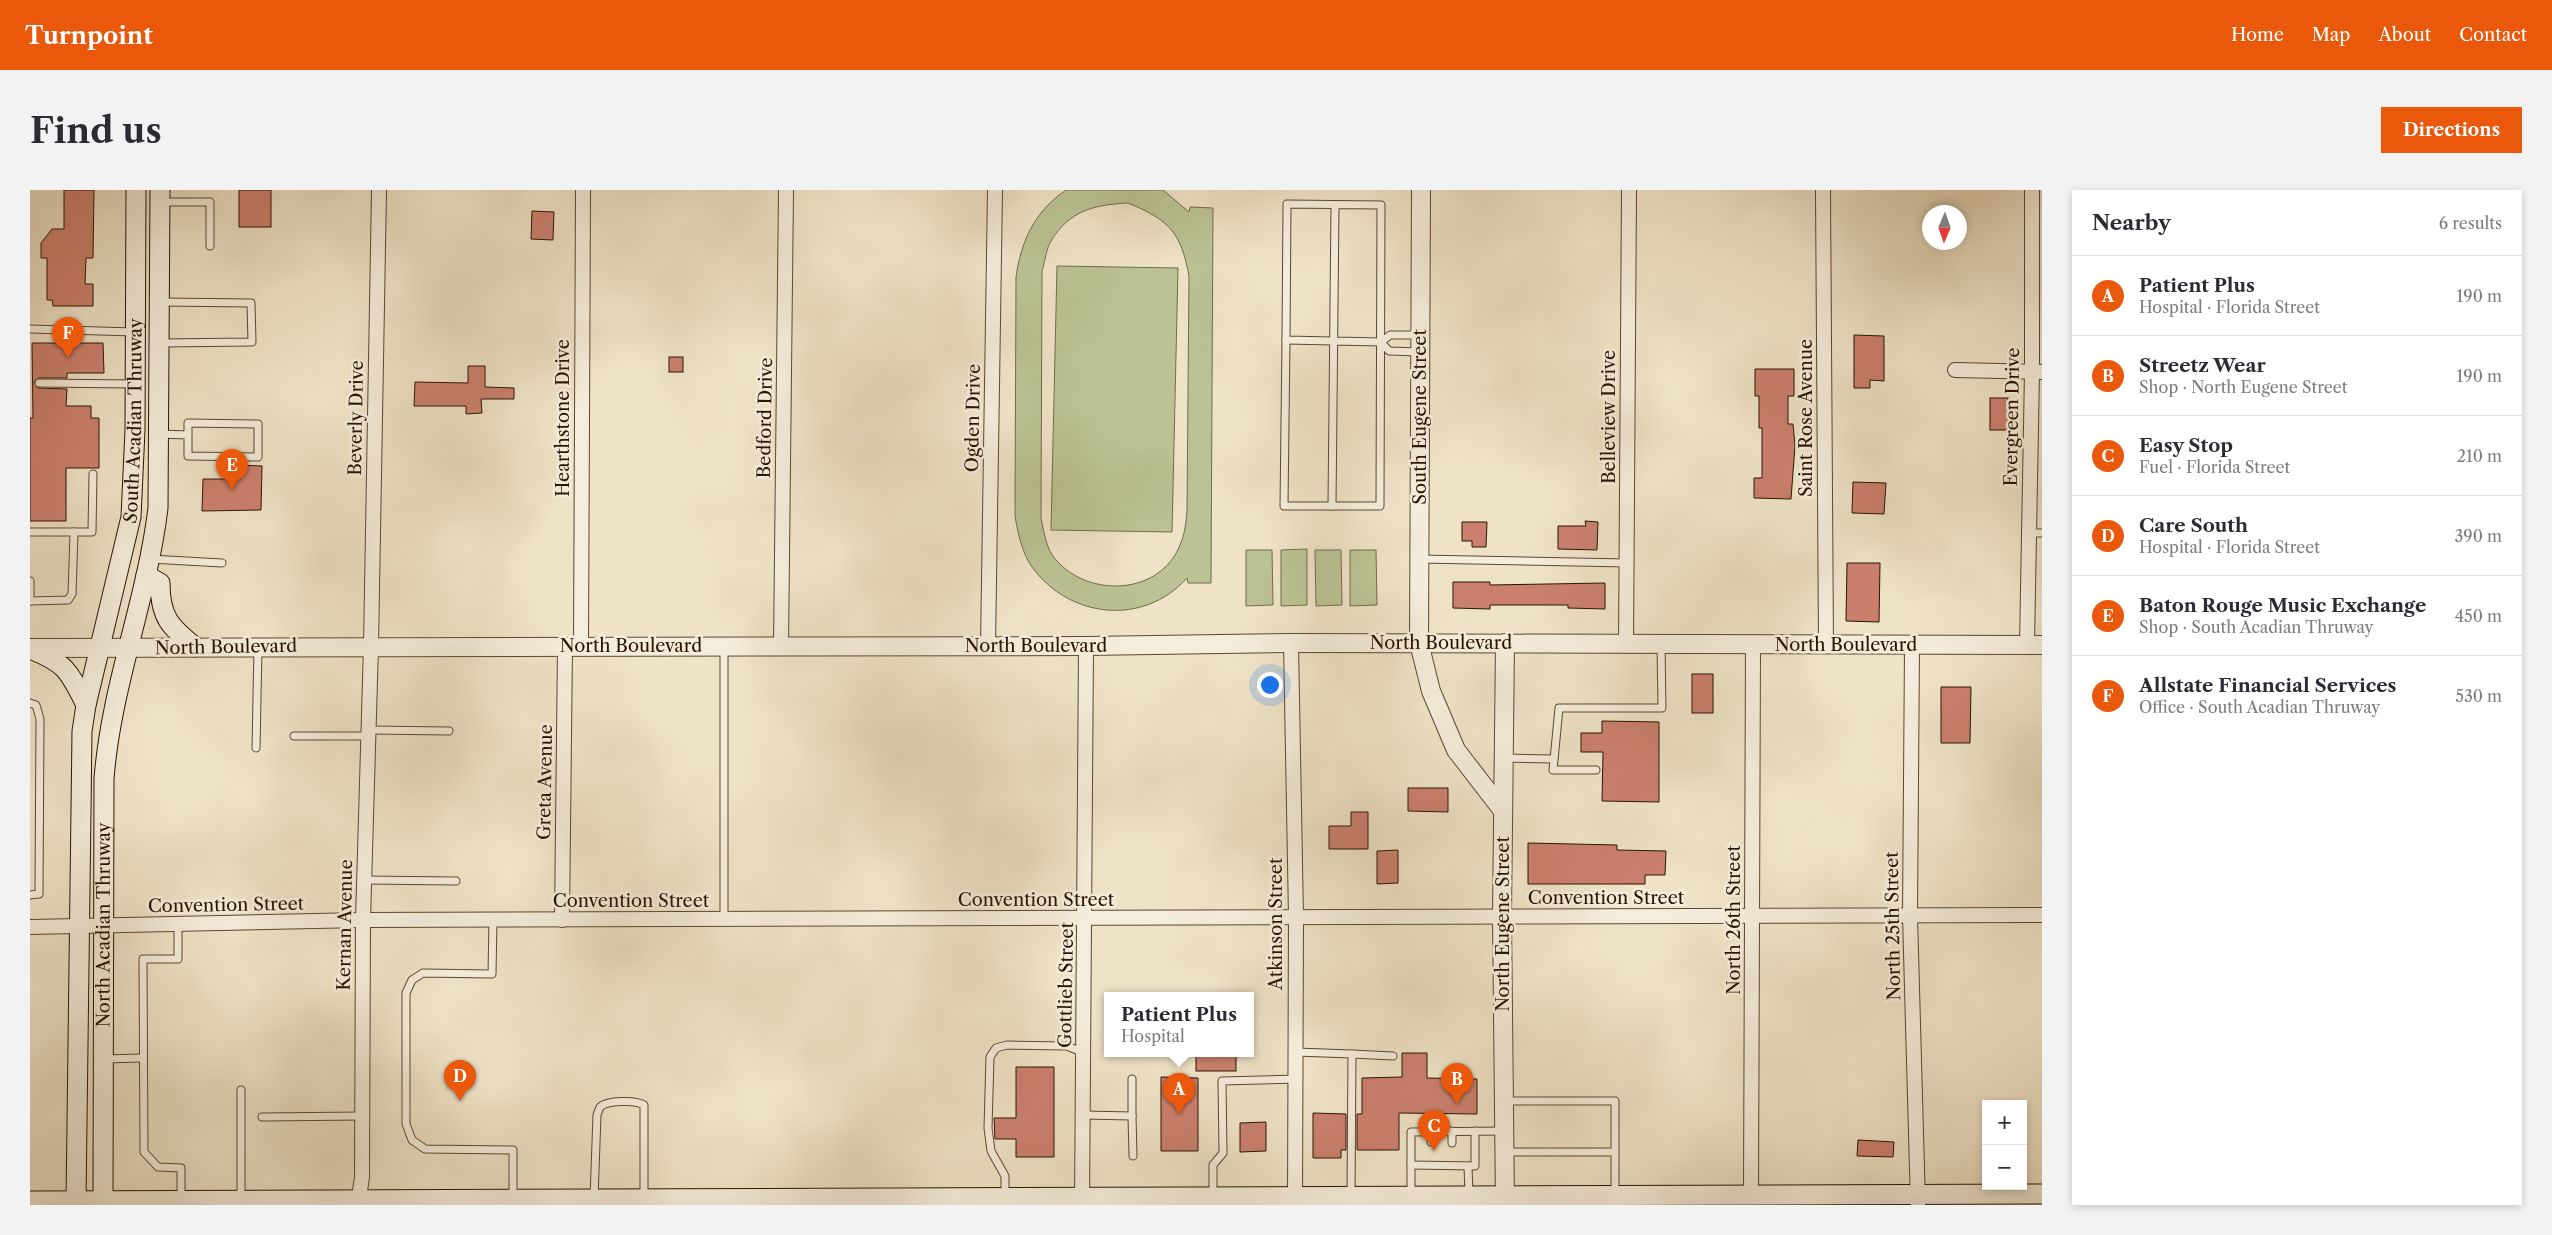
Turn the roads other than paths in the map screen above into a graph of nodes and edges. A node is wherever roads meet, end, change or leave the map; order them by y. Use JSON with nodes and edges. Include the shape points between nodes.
{"nodes":[{"id":1,"x":136,"y":190,"type":"edge"},
{"id":2,"x":379,"y":190,"type":"edge"},
{"id":3,"x":583,"y":190,"type":"edge"},
{"id":4,"x":786,"y":190,"type":"edge"},
{"id":5,"x":995,"y":190,"type":"edge"},
{"id":6,"x":1422,"y":190,"type":"edge"},
{"id":7,"x":1629,"y":190,"type":"edge"},
{"id":8,"x":1823,"y":190,"type":"edge"},
{"id":9,"x":2032,"y":190,"type":"edge"},
{"id":10,"x":160,"y":196,"type":"edge"},
{"id":11,"x":1335,"y":205,"type":"junction"},
{"id":12,"x":210,"y":246,"type":"dead end"},
{"id":13,"x":160,"y":302,"type":"junction"},
{"id":14,"x":30,"y":329,"type":"edge"},
{"id":15,"x":135,"y":332,"type":"junction"},
{"id":16,"x":1286,"y":340,"type":"junction"},
{"id":17,"x":1333,"y":341,"type":"junction"},
{"id":18,"x":1381,"y":342,"type":"junction"},
{"id":19,"x":160,"y":343,"type":"junction"},
{"id":20,"x":1421,"y":344,"type":"junction"},
{"id":21,"x":1955,"y":370,"type":"dead end"},
{"id":22,"x":2037,"y":372,"type":"edge"},
{"id":23,"x":39,"y":382,"type":"dead end"},
{"id":24,"x":135,"y":384,"type":"junction"},
{"id":25,"x":159,"y":434,"type":"junction"},
{"id":26,"x":188,"y":435,"type":"junction"},
{"id":27,"x":93,"y":474,"type":"dead end"},
{"id":28,"x":1332,"y":506,"type":"junction"},
{"id":29,"x":30,"y":532,"type":"edge"},
{"id":30,"x":74,"y":532,"type":"junction"},
{"id":31,"x":2035,"y":533,"type":"edge"},
{"id":32,"x":1420,"y":559,"type":"junction"},
{"id":33,"x":1627,"y":563,"type":"junction"},
{"id":34,"x":222,"y":564,"type":"dead end"},
{"id":35,"x":148,"y":567,"type":"junction"},
{"id":36,"x":30,"y":581,"type":"edge"},
{"id":37,"x":30,"y":601,"type":"edge"},
{"id":38,"x":1291,"y":643,"type":"junction"},
{"id":39,"x":1419,"y":643,"type":"junction"},
{"id":40,"x":1505,"y":643,"type":"junction"},
{"id":41,"x":1626,"y":644,"type":"junction"},
{"id":42,"x":1661,"y":645,"type":"junction"},
{"id":43,"x":1826,"y":645,"type":"junction"},
{"id":44,"x":2034,"y":645,"type":"edge"},
{"id":45,"x":258,"y":646,"type":"junction"},
{"id":46,"x":371,"y":646,"type":"junction"},
{"id":47,"x":573,"y":646,"type":"junction"},
{"id":48,"x":724,"y":646,"type":"junction"},
{"id":49,"x":781,"y":646,"type":"junction"},
{"id":50,"x":988,"y":646,"type":"junction"},
{"id":51,"x":1086,"y":646,"type":"junction"},
{"id":52,"x":1753,"y":646,"type":"junction"},
{"id":53,"x":1912,"y":646,"type":"junction"},
{"id":54,"x":30,"y":648,"type":"edge"},
{"id":55,"x":99,"y":648,"type":"junction"},
{"id":56,"x":129,"y":648,"type":"junction"},
{"id":57,"x":195,"y":648,"type":"junction"},
{"id":58,"x":30,"y":703,"type":"edge"},
{"id":59,"x":86,"y":704,"type":"junction"},
{"id":60,"x":449,"y":731,"type":"dead end"},
{"id":61,"x":369,"y":733,"type":"junction"},
{"id":62,"x":294,"y":736,"type":"dead end"},
{"id":63,"x":256,"y":748,"type":"dead end"},
{"id":64,"x":1504,"y":758,"type":"junction"},
{"id":65,"x":1554,"y":759,"type":"junction"},
{"id":66,"x":1596,"y":770,"type":"dead end"},
{"id":67,"x":1503,"y":811,"type":"junction"},
{"id":68,"x":30,"y":847,"type":"edge"},
{"id":69,"x":39,"y":847,"type":"junction"},
{"id":70,"x":364,"y":880,"type":"junction"},
{"id":71,"x":456,"y":881,"type":"dead end"},
{"id":72,"x":30,"y":894,"type":"edge"},
{"id":73,"x":2042,"y":915,"type":"edge"},
{"id":74,"x":1502,"y":916,"type":"junction"},
{"id":75,"x":1753,"y":916,"type":"junction"},
{"id":76,"x":1910,"y":916,"type":"junction"},
{"id":77,"x":1296,"y":917,"type":"junction"},
{"id":78,"x":1085,"y":919,"type":"junction"},
{"id":79,"x":363,"y":920,"type":"junction"},
{"id":80,"x":493,"y":920,"type":"junction"},
{"id":81,"x":562,"y":920,"type":"junction"},
{"id":82,"x":724,"y":920,"type":"junction"},
{"id":83,"x":178,"y":924,"type":"junction"},
{"id":84,"x":78,"y":926,"type":"junction"},
{"id":85,"x":103,"y":926,"type":"junction"},
{"id":86,"x":30,"y":927,"type":"edge"},
{"id":87,"x":1296,"y":1052,"type":"junction"},
{"id":88,"x":1084,"y":1054,"type":"junction"},
{"id":89,"x":1352,"y":1054,"type":"junction"},
{"id":90,"x":1393,"y":1056,"type":"dead end"},
{"id":91,"x":144,"y":1058,"type":"junction"},
{"id":92,"x":104,"y":1059,"type":"junction"},
{"id":93,"x":1132,"y":1079,"type":"dead end"},
{"id":94,"x":1296,"y":1079,"type":"junction"},
{"id":95,"x":241,"y":1090,"type":"dead end"},
{"id":96,"x":1504,"y":1100,"type":"junction"},
{"id":97,"x":1083,"y":1115,"type":"junction"},
{"id":98,"x":362,"y":1116,"type":"junction"},
{"id":99,"x":1132,"y":1116,"type":"junction"},
{"id":100,"x":262,"y":1118,"type":"dead end"},
{"id":101,"x":1452,"y":1131,"type":"junction"},
{"id":102,"x":1475,"y":1131,"type":"junction"},
{"id":103,"x":1504,"y":1131,"type":"junction"},
{"id":104,"x":1431,"y":1132,"type":"junction"},
{"id":105,"x":1431,"y":1142,"type":"dead end"},
{"id":106,"x":1452,"y":1143,"type":"dead end"},
{"id":107,"x":1504,"y":1152,"type":"junction"},
{"id":108,"x":1614,"y":1152,"type":"junction"},
{"id":109,"x":1133,"y":1156,"type":"dead end"},
{"id":110,"x":1411,"y":1166,"type":"junction"},
{"id":111,"x":1468,"y":1166,"type":"junction"},
{"id":112,"x":2042,"y":1194,"type":"edge"},
{"id":113,"x":1411,"y":1195,"type":"junction"},
{"id":114,"x":1469,"y":1195,"type":"junction"},
{"id":115,"x":1615,"y":1195,"type":"junction"},
{"id":116,"x":1751,"y":1195,"type":"junction"},
{"id":117,"x":1213,"y":1196,"type":"junction"},
{"id":118,"x":1351,"y":1196,"type":"junction"},
{"id":119,"x":594,"y":1198,"type":"junction"},
{"id":120,"x":644,"y":1198,"type":"junction"},
{"id":121,"x":1005,"y":1198,"type":"junction"},
{"id":122,"x":513,"y":1199,"type":"junction"},
{"id":123,"x":180,"y":1200,"type":"junction"},
{"id":124,"x":241,"y":1200,"type":"junction"},
{"id":125,"x":1295,"y":1200,"type":"edge"},
{"id":126,"x":1505,"y":1200,"type":"edge"},
{"id":127,"x":1711,"y":1200,"type":"edge"},
{"id":128,"x":1918,"y":1200,"type":"edge"},
{"id":129,"x":30,"y":1201,"type":"edge"},
{"id":130,"x":668,"y":1201,"type":"edge"},
{"id":131,"x":726,"y":1201,"type":"edge"},
{"id":132,"x":1082,"y":1201,"type":"edge"},
{"id":133,"x":276,"y":1202,"type":"edge"},
{"id":134,"x":358,"y":1202,"type":"edge"},
{"id":135,"x":874,"y":1202,"type":"edge"},
{"id":136,"x":76,"y":1203,"type":"edge"},
{"id":137,"x":103,"y":1203,"type":"edge"},
{"id":138,"x":154,"y":1203,"type":"edge"}],
"edges":[{"from":1,"to":15,"type":"main road","name":"South Acadian Thruway"},
{"from":2,"to":46,"type":"street","name":"Beverly Drive"},
{"from":3,"to":47,"type":"street","name":"Hearthstone Drive"},
{"from":4,"to":49,"type":"street","name":"Bedford Drive"},
{"from":5,"to":50,"type":"street","name":"Ogden Drive"},
{"from":6,"to":20,"type":"street","name":"South Eugene Street"},
{"from":7,"to":33,"type":"street","name":"Belleview Drive"},
{"from":8,"to":43,"type":"street","name":"Saint Rose Avenue"},
{"from":9,"to":22,"type":"street","name":"Evergreen Drive"},
{"from":10,"to":12,"type":"lane","via":[[210,202]]},
{"from":10,"to":13,"type":"main road","name":"South Acadian Thruway"},
{"from":11,"to":16,"type":"lane","via":[[1286,204]]},
{"from":11,"to":17,"type":"lane"},
{"from":11,"to":18,"type":"lane","via":[[1381,205]]},
{"from":13,"to":19,"type":"main road","name":"South Acadian Thruway"},
{"from":13,"to":19,"type":"lane","via":[[251,303],[252,342]]},
{"from":14,"to":15,"type":"lane"},
{"from":15,"to":24,"type":"main road","name":"South Acadian Thruway"},
{"from":16,"to":17,"type":"lane"},
{"from":16,"to":28,"type":"lane","via":[[1284,506]]},
{"from":17,"to":18,"type":"lane"},
{"from":17,"to":28,"type":"lane"},
{"from":18,"to":20,"type":"lane","via":[[1390,335]]},
{"from":18,"to":20,"type":"lane","via":[[1389,351]]},
{"from":18,"to":28,"type":"lane","via":[[1380,506]]},
{"from":19,"to":25,"type":"main road","name":"South Acadian Thruway"},
{"from":20,"to":32,"type":"street","name":"South Eugene Street"},
{"from":21,"to":22,"type":"street"},
{"from":22,"to":31,"type":"street","name":"Evergreen Drive"},
{"from":23,"to":24,"type":"lane"},
{"from":24,"to":55,"type":"main road","name":"South Acadian Thruway","via":[[130,517]]},
{"from":25,"to":26,"type":"lane"},
{"from":25,"to":35,"type":"main road","name":"South Acadian Thruway","via":[[158,508]]},
{"from":26,"to":26,"type":"lane","via":[[188,456],[258,457],[258,424],[188,423]]},
{"from":27,"to":30,"type":"lane","via":[[92,532]]},
{"from":29,"to":30,"type":"lane"},
{"from":30,"to":37,"type":"lane","via":[[72,594],[68,600]]},
{"from":31,"to":44,"type":"street","name":"Evergreen Drive"},
{"from":32,"to":33,"type":"lane"},
{"from":32,"to":39,"type":"street","name":"South Eugene Street"},
{"from":33,"to":41,"type":"street","name":"Belleview Drive"},
{"from":34,"to":35,"type":"lane"},
{"from":35,"to":56,"type":"main road","name":"South Acadian Thruway"},
{"from":35,"to":57,"type":"main road","via":[[160,583],[161,604],[168,622]]},
{"from":36,"to":37,"type":"lane"},
{"from":38,"to":39,"type":"street","name":"North Boulevard"},
{"from":38,"to":51,"type":"street","name":"North Boulevard"},
{"from":38,"to":77,"type":"street","name":"Atkinson Street"},
{"from":39,"to":40,"type":"street","name":"North Boulevard"},
{"from":39,"to":67,"type":"street","name":"South Eugene Street","via":[[1431,691],[1456,750]]},
{"from":40,"to":41,"type":"street","name":"North Boulevard"},
{"from":40,"to":64,"type":"street","name":"North Eugene Street"},
{"from":41,"to":42,"type":"street","name":"North Boulevard"},
{"from":42,"to":52,"type":"street","name":"North Boulevard"},
{"from":42,"to":65,"type":"lane","via":[[1662,708],[1558,708]]},
{"from":43,"to":52,"type":"street","name":"North Boulevard"},
{"from":43,"to":53,"type":"street","name":"North Boulevard"},
{"from":44,"to":53,"type":"street","name":"North Boulevard"},
{"from":45,"to":46,"type":"street","name":"North Boulevard"},
{"from":45,"to":57,"type":"street","name":"North Boulevard"},
{"from":45,"to":63,"type":"lane"},
{"from":46,"to":47,"type":"street","name":"North Boulevard"},
{"from":46,"to":61,"type":"street","name":"Kernan Avenue"},
{"from":47,"to":48,"type":"street","name":"North Boulevard"},
{"from":47,"to":81,"type":"street","name":"Greta Avenue"},
{"from":48,"to":49,"type":"street","name":"North Boulevard"},
{"from":48,"to":82,"type":"lane"},
{"from":49,"to":50,"type":"street","name":"North Boulevard"},
{"from":50,"to":51,"type":"street","name":"North Boulevard"},
{"from":51,"to":78,"type":"street","name":"Gottlieb Street"},
{"from":52,"to":75,"type":"street","name":"North 26th Street"},
{"from":53,"to":76,"type":"street","name":"North 25th Street"},
{"from":54,"to":55,"type":"street","name":"North Boulevard"},
{"from":54,"to":59,"type":"main road","via":[[54,658],[70,672]]},
{"from":55,"to":56,"type":"street","name":"North Boulevard"},
{"from":55,"to":59,"type":"main road","name":"North Acadian Thruway"},
{"from":56,"to":57,"type":"street","name":"North Boulevard"},
{"from":56,"to":85,"type":"main road","name":"North Acadian Thruway","via":[[115,698],[106,750]]},
{"from":58,"to":69,"type":"lane","via":[[36,705],[40,719]]},
{"from":59,"to":84,"type":"main road","name":"North Acadian Thruway","via":[[81,762]]},
{"from":60,"to":61,"type":"lane"},
{"from":61,"to":62,"type":"lane"},
{"from":61,"to":70,"type":"street","name":"Kernan Avenue"},
{"from":64,"to":65,"type":"lane"},
{"from":64,"to":67,"type":"street","name":"North Eugene Street"},
{"from":65,"to":66,"type":"lane","via":[[1553,770]]},
{"from":67,"to":74,"type":"street","name":"North Eugene Street"},
{"from":68,"to":69,"type":"lane"},
{"from":69,"to":72,"type":"lane","via":[[39,894]]},
{"from":70,"to":71,"type":"lane"},
{"from":70,"to":79,"type":"street","name":"Kernan Avenue"},
{"from":73,"to":76,"type":"street","name":"Convention Street"},
{"from":74,"to":75,"type":"street","name":"Convention Street"},
{"from":74,"to":77,"type":"street","name":"Convention Street"},
{"from":74,"to":96,"type":"street","name":"North Eugene Street"},
{"from":75,"to":76,"type":"street","name":"Convention Street"},
{"from":75,"to":116,"type":"street","name":"North 26th Street"},
{"from":76,"to":128,"type":"street","name":"North 25th Street"},
{"from":77,"to":78,"type":"street","name":"Convention Street"},
{"from":77,"to":87,"type":"street","name":"Atkinson Street"},
{"from":78,"to":82,"type":"street","name":"Convention Street"},
{"from":78,"to":88,"type":"street","name":"Gottlieb Street"},
{"from":79,"to":80,"type":"street","name":"Convention Street"},
{"from":79,"to":83,"type":"street","name":"Convention Street"},
{"from":79,"to":98,"type":"street","name":"Kernan Avenue"},
{"from":80,"to":81,"type":"street","name":"Convention Street"},
{"from":80,"to":122,"type":"lane","via":[[492,974],[423,973],[412,980],[406,993],[406,1124],[412,1140],[425,1149],[513,1150]]},
{"from":81,"to":82,"type":"street","name":"Convention Street"},
{"from":83,"to":85,"type":"street","name":"Convention Street"},
{"from":83,"to":91,"type":"lane","via":[[178,959],[143,960]]},
{"from":84,"to":85,"type":"street","name":"Convention Street"},
{"from":84,"to":86,"type":"street","name":"Convention Street"},
{"from":84,"to":136,"type":"main road","name":"North Acadian Thruway"},
{"from":85,"to":92,"type":"main road","name":"North Acadian Thruway"},
{"from":87,"to":89,"type":"lane"},
{"from":87,"to":94,"type":"street","name":"Atkinson Street"},
{"from":88,"to":97,"type":"street","name":"Gottlieb Street"},
{"from":88,"to":121,"type":"lane","via":[[1067,1046],[1007,1046],[996,1048],[990,1057],[988,1128],[991,1151],[1005,1176]]},
{"from":89,"to":90,"type":"lane"},
{"from":89,"to":118,"type":"lane"},
{"from":91,"to":92,"type":"lane"},
{"from":91,"to":123,"type":"lane","via":[[144,1152],[158,1167],[181,1168]]},
{"from":92,"to":137,"type":"main road","name":"North Acadian Thruway"},
{"from":93,"to":99,"type":"lane"},
{"from":94,"to":117,"type":"lane","via":[[1222,1081],[1224,1153],[1213,1164]]},
{"from":94,"to":125,"type":"street","name":"Atkinson Street"},
{"from":95,"to":124,"type":"lane"},
{"from":96,"to":103,"type":"street","name":"North Eugene Street"},
{"from":96,"to":108,"type":"lane","via":[[1615,1101]]},
{"from":97,"to":99,"type":"lane"},
{"from":97,"to":132,"type":"street","name":"Gottlieb Street"},
{"from":98,"to":100,"type":"lane"},
{"from":98,"to":134,"type":"street","name":"Kernan Avenue","via":[[362,1176]]},
{"from":99,"to":109,"type":"lane"},
{"from":101,"to":102,"type":"lane"},
{"from":101,"to":104,"type":"lane"},
{"from":101,"to":106,"type":"lane"},
{"from":102,"to":103,"type":"lane"},
{"from":102,"to":111,"type":"lane","via":[[1475,1166]]},
{"from":103,"to":107,"type":"street","name":"North Eugene Street"},
{"from":104,"to":105,"type":"lane"},
{"from":104,"to":110,"type":"lane","via":[[1411,1132]]},
{"from":107,"to":108,"type":"lane"},
{"from":107,"to":126,"type":"street","name":"North Eugene Street"},
{"from":108,"to":115,"type":"lane"},
{"from":110,"to":111,"type":"lane","via":[[1453,1162]]},
{"from":110,"to":113,"type":"lane"},
{"from":111,"to":114,"type":"lane"},
{"from":112,"to":128,"type":"main road"},
{"from":113,"to":114,"type":"main road"},
{"from":113,"to":118,"type":"main road"},
{"from":114,"to":126,"type":"main road"},
{"from":115,"to":126,"type":"main road"},
{"from":115,"to":127,"type":"main road"},
{"from":116,"to":127,"type":"main road"},
{"from":116,"to":128,"type":"main road"},
{"from":117,"to":125,"type":"main road"},
{"from":117,"to":132,"type":"main road"},
{"from":118,"to":125,"type":"main road"},
{"from":119,"to":120,"type":"main road"},
{"from":119,"to":120,"type":"lane","via":[[597,1115],[608,1103],[639,1102],[644,1105]]},
{"from":119,"to":122,"type":"main road"},
{"from":120,"to":130,"type":"main road"},
{"from":121,"to":132,"type":"main road"},
{"from":121,"to":135,"type":"main road"},
{"from":122,"to":134,"type":"main road"},
{"from":123,"to":124,"type":"main road"},
{"from":123,"to":138,"type":"main road"},
{"from":124,"to":133,"type":"main road"},
{"from":129,"to":136,"type":"main road"},
{"from":130,"to":131,"type":"main road"},
{"from":131,"to":135,"type":"main road"},
{"from":133,"to":134,"type":"main road"},
{"from":136,"to":137,"type":"main road"},
{"from":137,"to":138,"type":"main road"}]}
